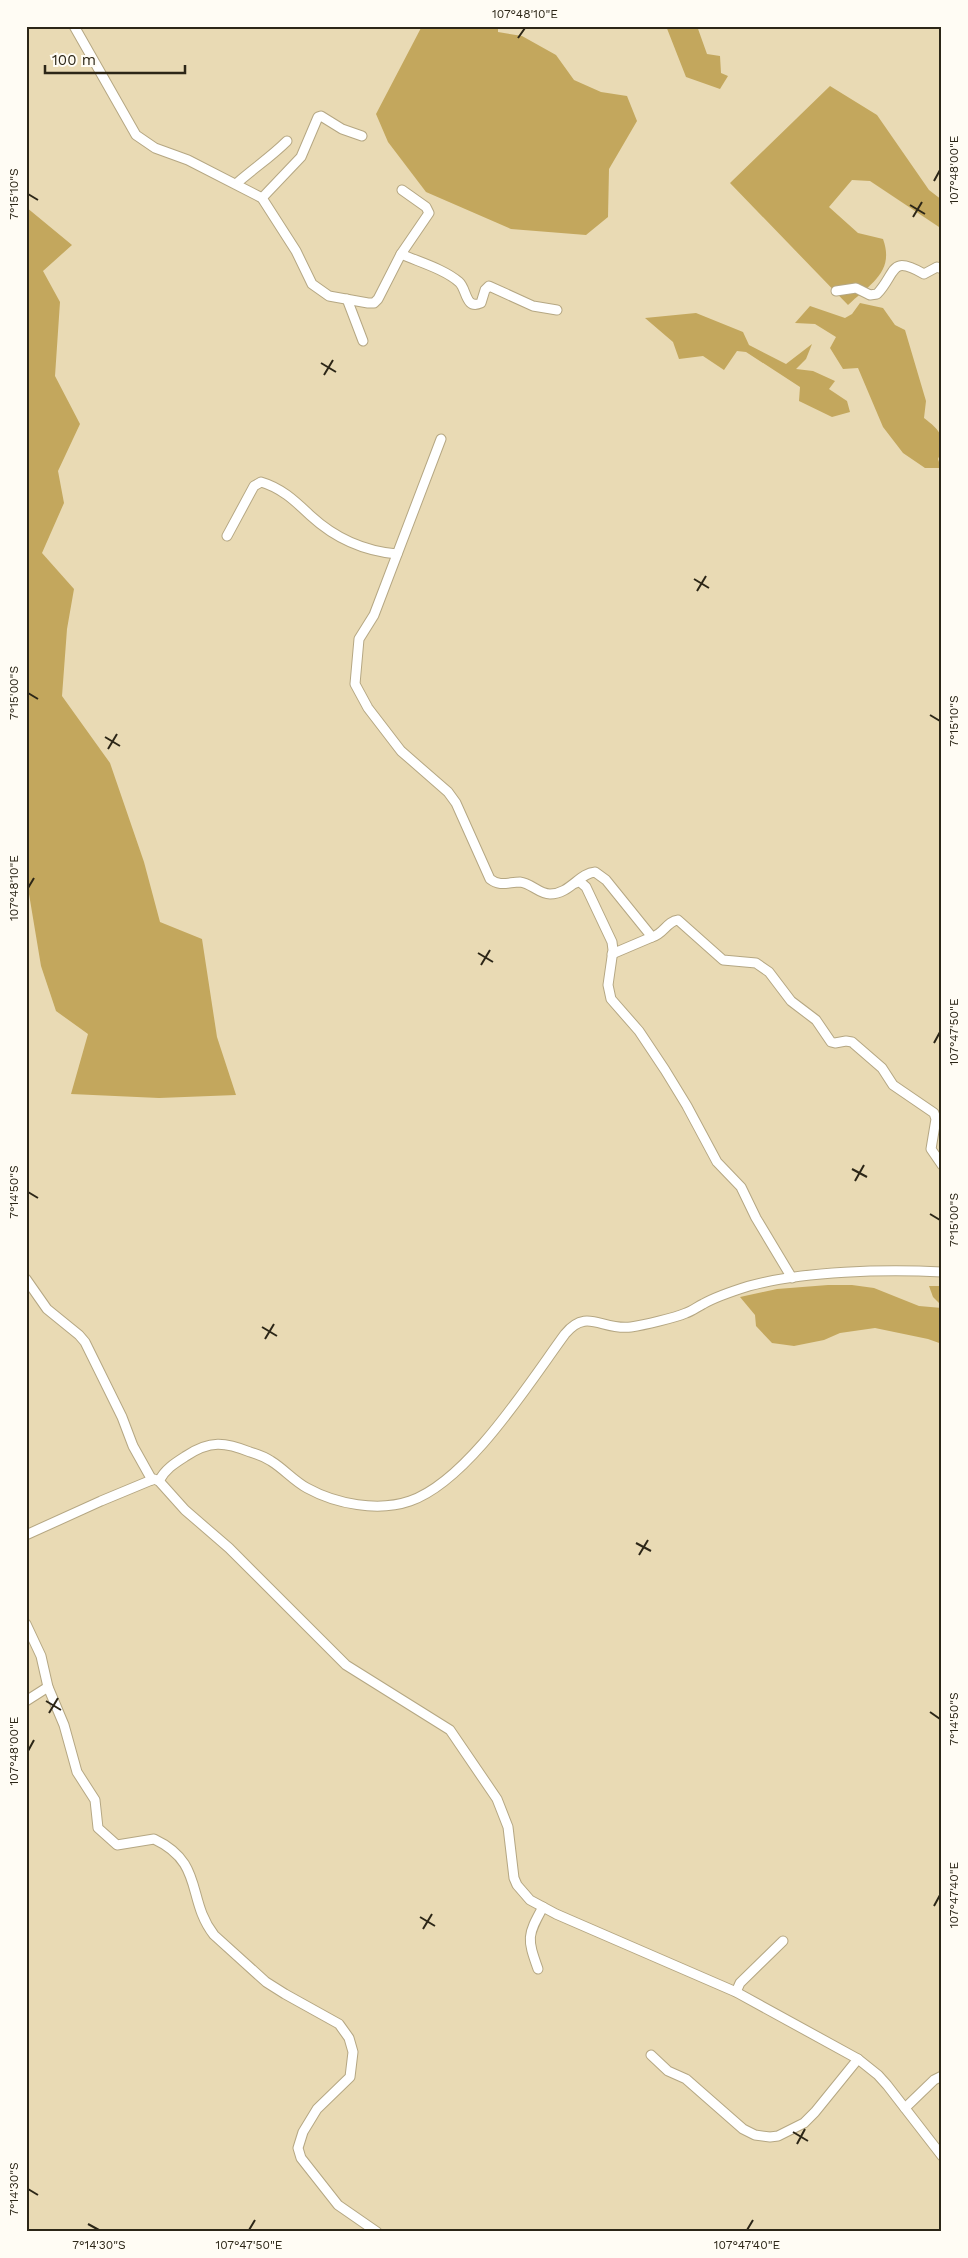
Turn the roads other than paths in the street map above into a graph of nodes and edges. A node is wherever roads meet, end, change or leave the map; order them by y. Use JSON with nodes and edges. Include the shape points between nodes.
{"nodes":[{"id":1,"x":74,"y":26,"type":"edge"},
{"id":2,"x":362,"y":136,"type":"dead end"},
{"id":3,"x":287,"y":140,"type":"dead end"},
{"id":4,"x":237,"y":184,"type":"junction"},
{"id":5,"x":402,"y":190,"type":"dead end"},
{"id":6,"x":262,"y":198,"type":"junction"},
{"id":7,"x":401,"y":254,"type":"junction"},
{"id":8,"x":942,"y":269,"type":"edge"},
{"id":9,"x":836,"y":291,"type":"dead end"},
{"id":10,"x":347,"y":299,"type":"junction"},
{"id":11,"x":557,"y":310,"type":"dead end"},
{"id":12,"x":363,"y":341,"type":"dead end"},
{"id":13,"x":440,"y":438,"type":"dead end"},
{"id":14,"x":227,"y":536,"type":"dead end"},
{"id":15,"x":397,"y":554,"type":"junction"},
{"id":16,"x":567,"y":890,"type":"junction"},
{"id":17,"x":652,"y":937,"type":"junction"},
{"id":18,"x":612,"y":954,"type":"junction"},
{"id":19,"x":942,"y":1165,"type":"edge"},
{"id":20,"x":942,"y":1272,"type":"edge"},
{"id":21,"x":792,"y":1278,"type":"junction"},
{"id":22,"x":26,"y":1279,"type":"edge"},
{"id":23,"x":156,"y":1480,"type":"junction"},
{"id":24,"x":27,"y":1534,"type":"edge"},
{"id":25,"x":26,"y":1624,"type":"edge"},
{"id":26,"x":48,"y":1687,"type":"junction"},
{"id":27,"x":26,"y":1701,"type":"edge"},
{"id":28,"x":543,"y":1907,"type":"junction"},
{"id":29,"x":783,"y":1941,"type":"dead end"},
{"id":30,"x":538,"y":1969,"type":"dead end"},
{"id":31,"x":736,"y":1992,"type":"junction"},
{"id":32,"x":651,"y":2055,"type":"dead end"},
{"id":33,"x":858,"y":2059,"type":"junction"},
{"id":34,"x":942,"y":2076,"type":"edge"},
{"id":35,"x":905,"y":2108,"type":"junction"},
{"id":36,"x":942,"y":2156,"type":"edge"},
{"id":37,"x":377,"y":2232,"type":"edge"}],
"edges":[{"from":1,"to":4,"type":"street","via":[[136,135],[155,148]]},
{"from":2,"to":6,"type":"street","via":[[318,116],[300,157]]},
{"from":3,"to":4,"type":"street","via":[[271,158]]},
{"from":4,"to":6,"type":"street"},
{"from":5,"to":7,"type":"street","via":[[426,207],[429,214]]},
{"from":6,"to":10,"type":"street","via":[[296,251],[312,284],[329,296]]},
{"from":7,"to":10,"type":"street","via":[[374,303]]},
{"from":7,"to":11,"type":"street","via":[[452,277],[464,287],[466,299],[470,302],[481,303],[489,286],[533,306]]},
{"from":8,"to":9,"type":"street","via":[[937,267],[924,274],[904,264],[899,265],[876,294],[870,295],[856,288]]},
{"from":10,"to":12,"type":"street"},
{"from":13,"to":15,"type":"street"},
{"from":14,"to":15,"type":"street","via":[[254,486],[261,482],[297,501],[318,522],[352,544]]},
{"from":15,"to":16,"type":"street","via":[[370,622],[359,639],[355,684],[368,708],[401,751],[456,803],[490,879],[500,884],[524,883],[549,894]]},
{"from":16,"to":17,"type":"street","via":[[590,872],[599,874]]},
{"from":16,"to":18,"type":"street","via":[[579,881],[584,884],[612,942]]},
{"from":17,"to":18,"type":"street"},
{"from":17,"to":19,"type":"street","via":[[678,920],[723,960],[756,963],[769,972],[788,998],[816,1020],[831,1042],[852,1042],[882,1068],[893,1085],[934,1113],[936,1119],[930,1150]]},
{"from":18,"to":21,"type":"street","via":[[608,985],[612,999],[665,1070],[718,1164],[741,1187]]},
{"from":20,"to":21,"type":"street","via":[[872,1272]]},
{"from":21,"to":23,"type":"street","via":[[727,1293],[686,1313],[631,1327],[578,1321],[465,1464],[412,1501],[387,1508],[364,1506],[327,1496],[308,1489],[270,1460],[222,1443],[194,1451]]},
{"from":22,"to":23,"type":"street","via":[[46,1309],[85,1342],[133,1446]]},
{"from":23,"to":24,"type":"street","via":[[101,1500]]},
{"from":23,"to":28,"type":"street","via":[[346,1665],[450,1730],[497,1800],[508,1827],[517,1885],[530,1900]]},
{"from":25,"to":26,"type":"street","via":[[41,1656]]},
{"from":26,"to":27,"type":"street"},
{"from":26,"to":37,"type":"street","via":[[64,1725],[78,1775],[93,1795],[100,1832],[117,1844],[154,1839],[178,1855],[187,1866],[206,1926],[214,1935],[266,1982],[339,2024],[349,2038],[353,2052],[350,2076],[317,2109],[303,2132],[298,2148],[301,2158],[338,2205]]},
{"from":28,"to":30,"type":"street","via":[[530,1935]]},
{"from":28,"to":31,"type":"street"},
{"from":29,"to":31,"type":"street","via":[[740,1983]]},
{"from":31,"to":33,"type":"street"},
{"from":32,"to":33,"type":"street","via":[[744,2129],[770,2137],[804,2123]]},
{"from":33,"to":35,"type":"street","via":[[878,2075]]},
{"from":34,"to":35,"type":"street"},
{"from":35,"to":36,"type":"street"}]}
